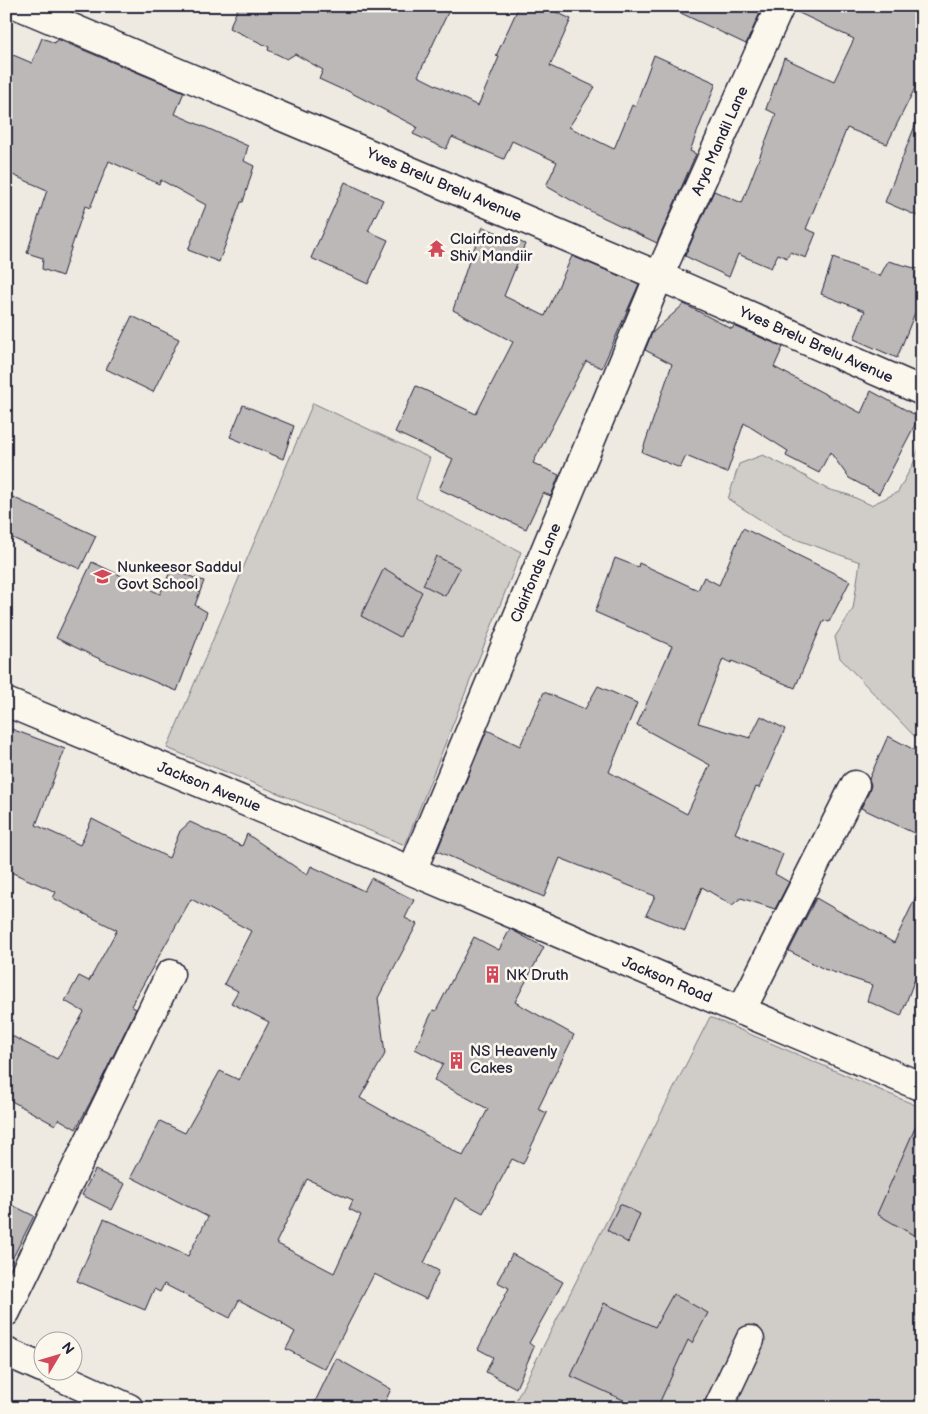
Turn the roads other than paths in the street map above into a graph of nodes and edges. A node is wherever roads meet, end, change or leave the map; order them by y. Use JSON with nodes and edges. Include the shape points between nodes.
{"nodes":[{"id":1,"x":20,"y":6,"type":"edge"},
{"id":2,"x":780,"y":6,"type":"edge"},
{"id":3,"x":660,"y":276,"type":"junction"},
{"id":4,"x":922,"y":391,"type":"edge"},
{"id":5,"x":6,"y":702,"type":"edge"},
{"id":6,"x":855,"y":785,"type":"dead end"},
{"id":7,"x":412,"y":871,"type":"junction"},
{"id":8,"x":170,"y":974,"type":"dead end"},
{"id":9,"x":741,"y":1011,"type":"junction"},
{"id":10,"x":922,"y":1087,"type":"edge"},
{"id":11,"x":6,"y":1312,"type":"edge"},
{"id":12,"x":750,"y":1340,"type":"dead end"},
{"id":13,"x":6,"y":1352,"type":"edge"},
{"id":14,"x":32,"y":1364,"type":"edge"},
{"id":15,"x":72,"y":1382,"type":"edge"},
{"id":16,"x":130,"y":1408,"type":"edge"},
{"id":17,"x":718,"y":1408,"type":"edge"}],
"edges":[{"from":1,"to":3,"type":"street","name":"Yves Brelu Brelu Avenue"},
{"from":2,"to":3,"type":"street","name":"Arya Mandil Lane"},
{"from":3,"to":4,"type":"street","name":"Yves Brelu Brelu Avenue"},
{"from":3,"to":7,"type":"street","name":"Clairfonds Lane"},
{"from":5,"to":7,"type":"street","name":"Jackson Avenue"},
{"from":6,"to":9,"type":"street"},
{"from":7,"to":9,"type":"street","name":"Jackson Road"},
{"from":8,"to":11,"type":"street"},
{"from":9,"to":10,"type":"street","name":"Jackson Road"},
{"from":12,"to":17,"type":"street"},
{"from":13,"to":14,"type":"street"},
{"from":15,"to":16,"type":"street"}]}
